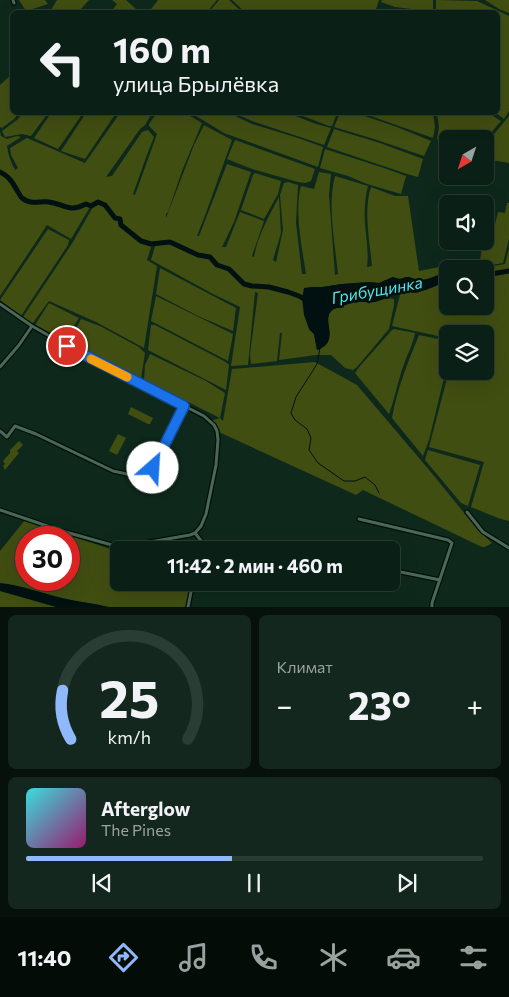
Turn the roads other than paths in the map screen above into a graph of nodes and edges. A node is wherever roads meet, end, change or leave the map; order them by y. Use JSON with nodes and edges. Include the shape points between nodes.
{"nodes":[{"id":1,"x":0,"y":304,"type":"edge"},
{"id":2,"x":32,"y":326,"type":"junction"},
{"id":3,"x":0,"y":368,"type":"edge"},
{"id":4,"x":184,"y":406,"type":"junction"},
{"id":5,"x":0,"y":431,"type":"edge"},
{"id":6,"x":0,"y":510,"type":"edge"},
{"id":7,"x":467,"y":512,"type":"dead end"},
{"id":8,"x":359,"y":519,"type":"dead end"},
{"id":9,"x":194,"y":533,"type":"junction"},
{"id":10,"x":201,"y":541,"type":"edge"},
{"id":11,"x":509,"y":548,"type":"edge"},
{"id":12,"x":400,"y":572,"type":"edge"},
{"id":13,"x":440,"y":580,"type":"junction"},
{"id":14,"x":191,"y":591,"type":"edge"},
{"id":15,"x":188,"y":607,"type":"edge"},
{"id":16,"x":432,"y":607,"type":"edge"}],
"edges":[{"from":1,"to":2,"type":"street"},
{"from":2,"to":3,"type":"street"},
{"from":2,"to":4,"type":"street"},
{"from":4,"to":5,"type":"street","via":[[153,468],[154,480],[113,471],[15,426],[7,437]]},
{"from":4,"to":9,"type":"street","via":[[210,420],[216,428],[218,440],[206,514]]},
{"from":6,"to":9,"type":"street","via":[[112,545],[127,546]]},
{"from":7,"to":11,"type":"street","via":[[483,532]]},
{"from":8,"to":13,"type":"street","via":[[452,543]]},
{"from":9,"to":10,"type":"street"},
{"from":12,"to":13,"type":"street"},
{"from":13,"to":16,"type":"street"},
{"from":14,"to":15,"type":"street"}]}
